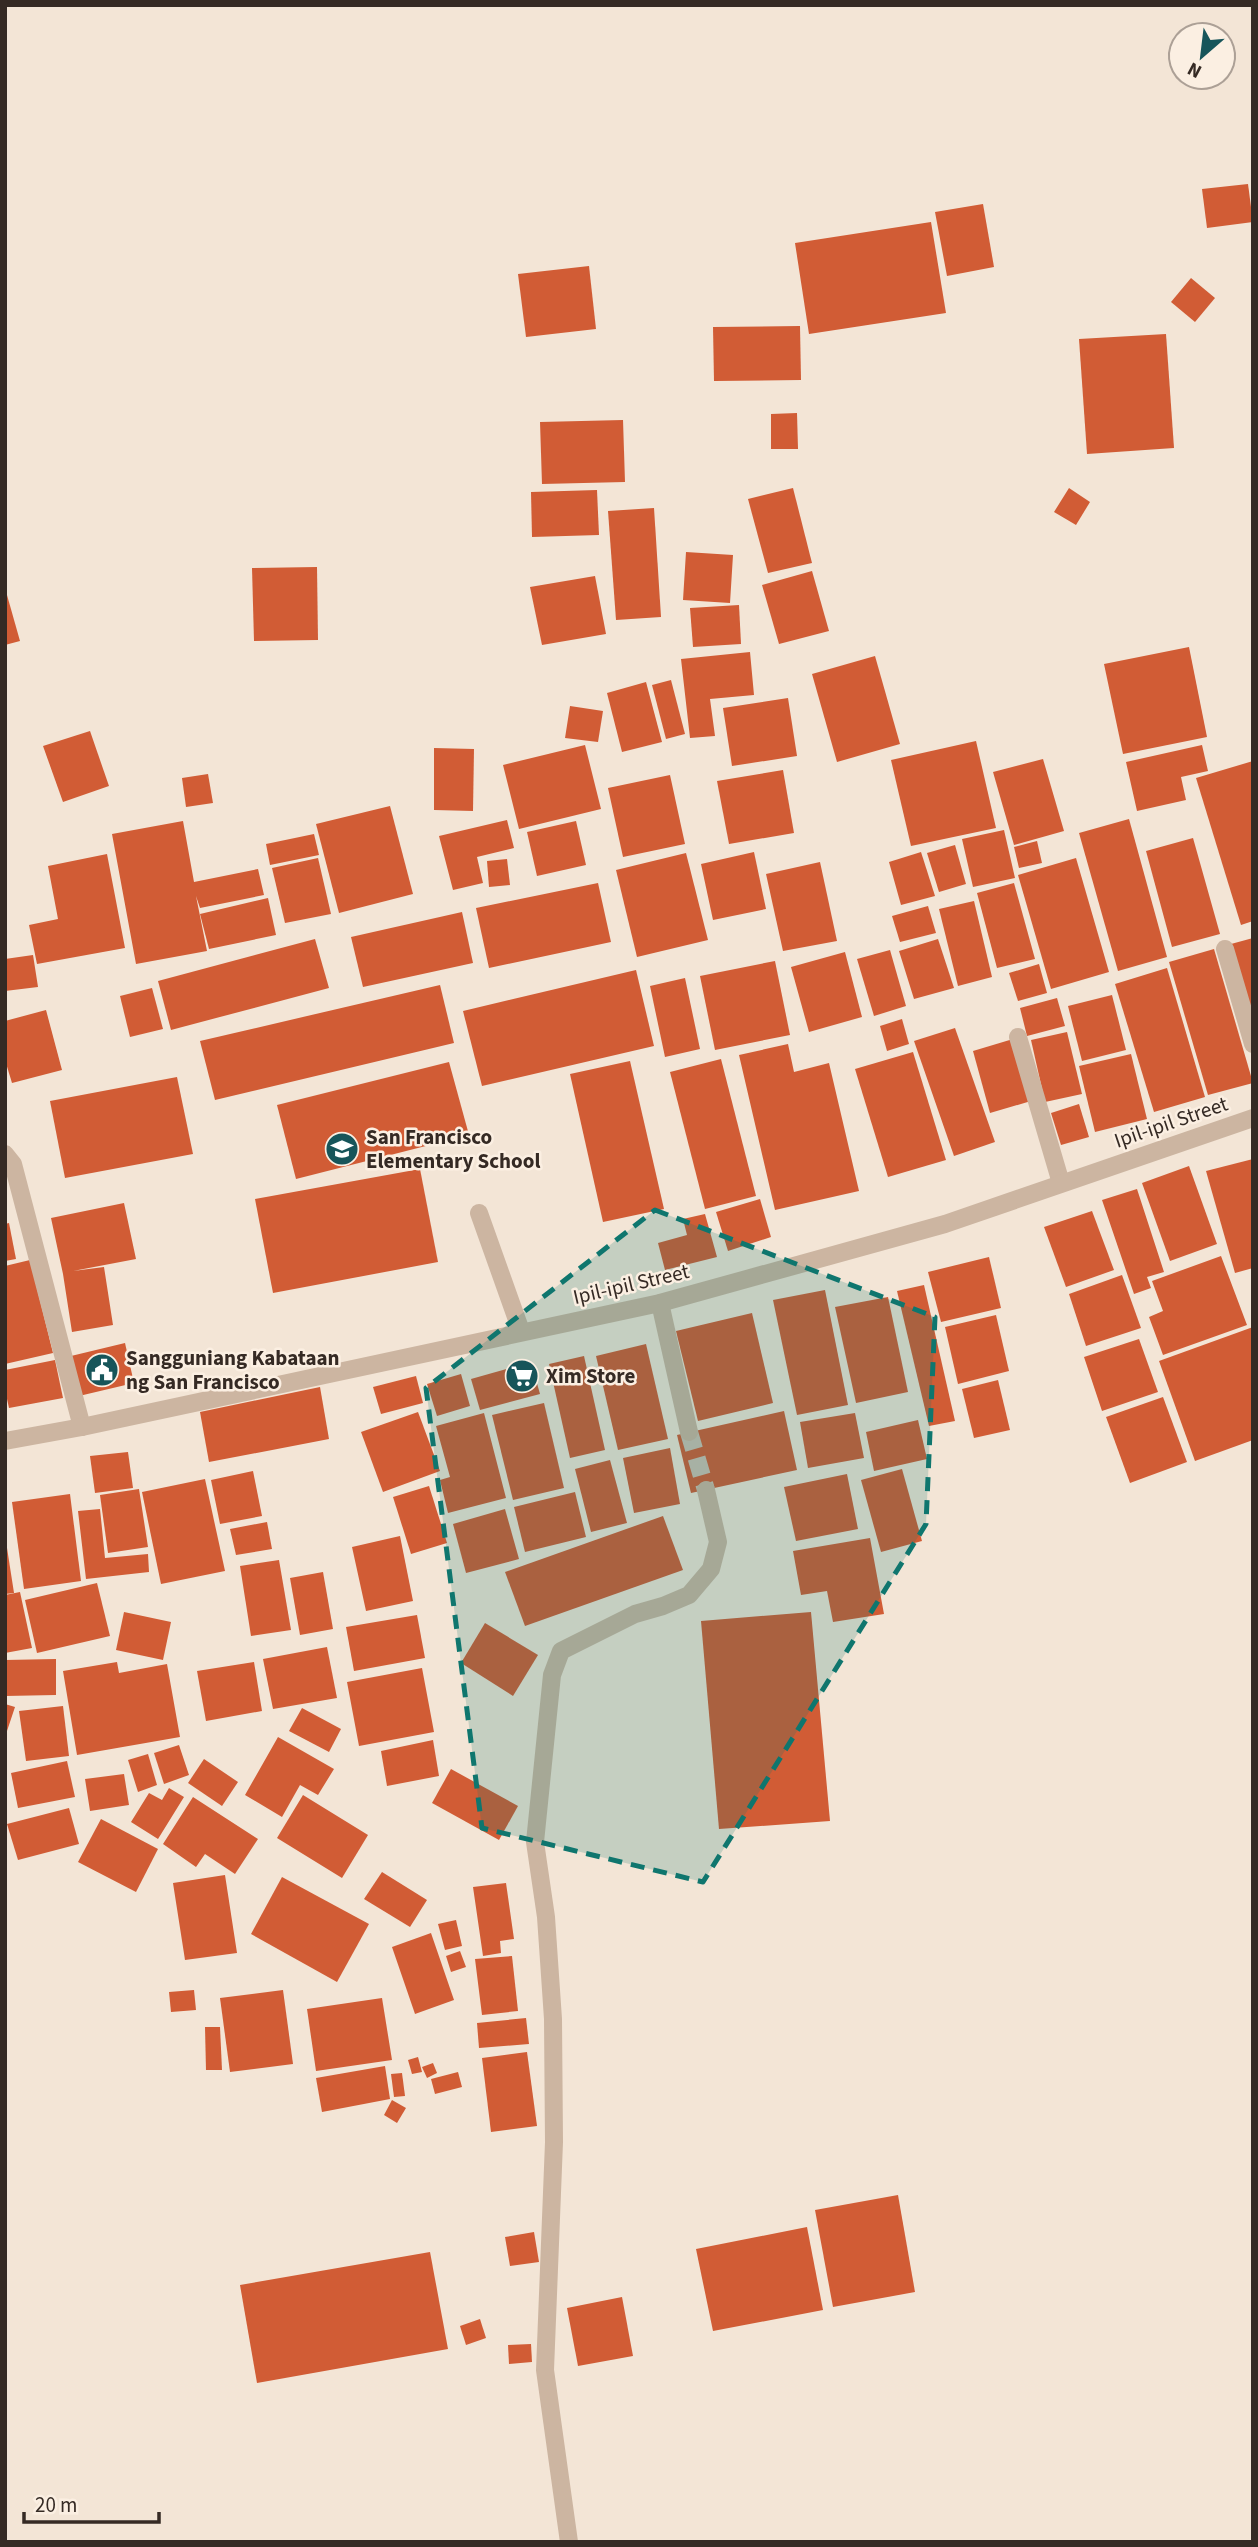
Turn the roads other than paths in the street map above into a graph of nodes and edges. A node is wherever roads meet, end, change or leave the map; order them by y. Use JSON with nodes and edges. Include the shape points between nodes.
{"nodes":[{"id":1,"x":1225,"y":949,"type":"dead end"},
{"id":2,"x":1018,"y":1037,"type":"dead end"},
{"id":3,"x":1253,"y":1044,"type":"edge"},
{"id":4,"x":1253,"y":1118,"type":"edge"},
{"id":5,"x":5,"y":1154,"type":"edge"},
{"id":6,"x":1061,"y":1183,"type":"junction"},
{"id":7,"x":480,"y":1213,"type":"dead end"},
{"id":8,"x":660,"y":1303,"type":"junction"},
{"id":9,"x":521,"y":1331,"type":"junction"},
{"id":10,"x":82,"y":1427,"type":"junction"},
{"id":11,"x":689,"y":1432,"type":"tunnel mouth"},
{"id":12,"x":5,"y":1441,"type":"edge"},
{"id":13,"x":706,"y":1490,"type":"tunnel mouth"},
{"id":14,"x":569,"y":2542,"type":"edge"}],
"edges":[{"from":1,"to":3,"type":"street"},
{"from":2,"to":6,"type":"street"},
{"from":4,"to":6,"type":"street","name":"Ipil-ipil Street"},
{"from":5,"to":10,"type":"street","via":[[13,1164]]},
{"from":6,"to":8,"type":"street","name":"Ipil-ipil Street","via":[[944,1224]]},
{"from":7,"to":9,"type":"street"},
{"from":8,"to":9,"type":"street","name":"Ipil-ipil Street"},
{"from":8,"to":11,"type":"street"},
{"from":9,"to":10,"type":"street","name":"Ipil-ipil Street"},
{"from":10,"to":12,"type":"street","name":"Ipil-ipil Street"},
{"from":13,"to":14,"type":"street","via":[[718,1542],[711,1569],[689,1595],[635,1614],[561,1651],[552,1675],[535,1842],[553,2019],[554,2142],[545,2370]]}]}
